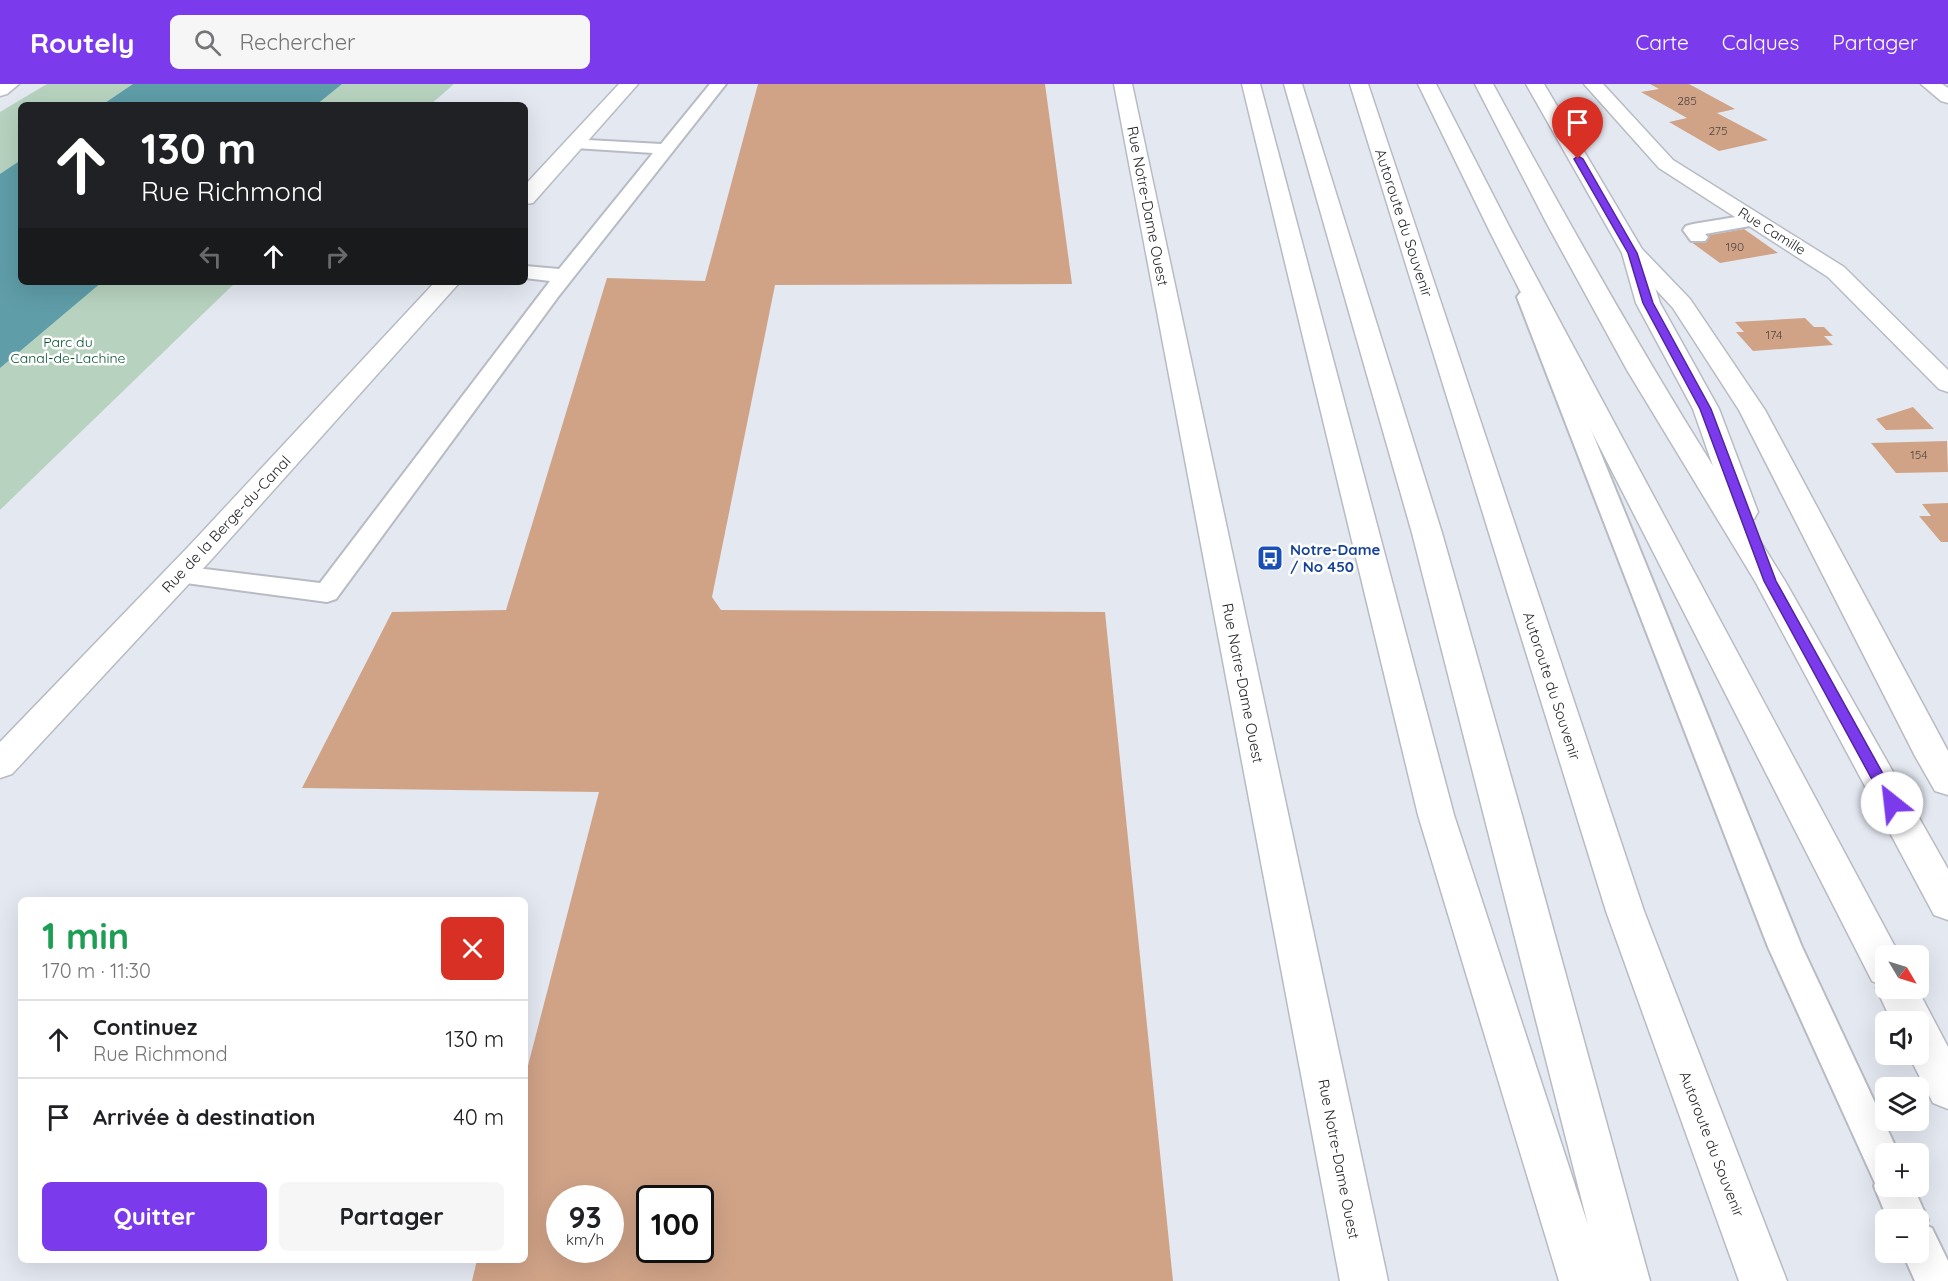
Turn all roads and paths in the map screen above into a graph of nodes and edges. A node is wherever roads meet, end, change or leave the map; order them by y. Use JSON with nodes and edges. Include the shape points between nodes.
{"nodes":[{"id":1,"x":10,"y":84,"type":"edge"},
{"id":2,"x":629,"y":84,"type":"edge"},
{"id":3,"x":718,"y":84,"type":"edge"},
{"id":4,"x":1123,"y":84,"type":"edge"},
{"id":5,"x":1251,"y":84,"type":"edge"},
{"id":6,"x":1293,"y":84,"type":"edge"},
{"id":7,"x":1359,"y":84,"type":"edge"},
{"id":8,"x":1427,"y":84,"type":"edge"},
{"id":9,"x":1484,"y":84,"type":"edge"},
{"id":10,"x":1535,"y":84,"type":"edge"},
{"id":11,"x":1593,"y":84,"type":"edge"},
{"id":12,"x":0,"y":90,"type":"edge"},
{"id":13,"x":575,"y":143,"type":"junction"},
{"id":14,"x":665,"y":149,"type":"junction"},
{"id":15,"x":528,"y":195,"type":"edge"},
{"id":16,"x":1754,"y":220,"type":"junction"},
{"id":17,"x":1501,"y":232,"type":"junction"},
{"id":18,"x":1698,"y":237,"type":"dead end"},
{"id":19,"x":1633,"y":253,"type":"junction"},
{"id":20,"x":528,"y":272,"type":"edge"},
{"id":21,"x":564,"y":276,"type":"junction"},
{"id":22,"x":445,"y":285,"type":"edge"},
{"id":23,"x":1948,"y":384,"type":"edge"},
{"id":24,"x":180,"y":575,"type":"junction"},
{"id":25,"x":1770,"y":581,"type":"junction"},
{"id":26,"x":0,"y":764,"type":"edge"},
{"id":27,"x":1948,"y":781,"type":"edge"},
{"id":28,"x":1948,"y":904,"type":"edge"},
{"id":29,"x":1624,"y":911,"type":"junction"},
{"id":30,"x":1875,"y":948,"type":"edge"},
{"id":31,"x":1929,"y":1053,"type":"edge"},
{"id":32,"x":1948,"y":1089,"type":"edge"},
{"id":33,"x":1875,"y":1145,"type":"edge"},
{"id":34,"x":1928,"y":1263,"type":"edge"},
{"id":35,"x":1364,"y":1281,"type":"edge"},
{"id":36,"x":1583,"y":1281,"type":"edge"},
{"id":37,"x":1626,"y":1281,"type":"edge"},
{"id":38,"x":1763,"y":1281,"type":"edge"},
{"id":39,"x":1784,"y":1281,"type":"edge"},
{"id":40,"x":1936,"y":1281,"type":"edge"}],
"edges":[{"from":1,"to":12,"type":"main road"},
{"from":2,"to":13,"type":"main road"},
{"from":3,"to":14,"type":"lane"},
{"from":4,"to":35,"type":"main road","name":"Rue Notre-Dame Ouest"},
{"from":5,"to":36,"type":"main road","via":[[1436,815]]},
{"from":6,"to":37,"type":"main road","via":[[1427,533]]},
{"from":7,"to":29,"type":"main road","name":"Autoroute du Souvenir"},
{"from":8,"to":17,"type":"main road"},
{"from":9,"to":25,"type":"main road","via":[[1640,370]]},
{"from":10,"to":19,"type":"main road"},
{"from":11,"to":16,"type":"main road","name":"Rue Camille","via":[[1666,164]]},
{"from":13,"to":14,"type":"lane"},
{"from":13,"to":15,"type":"main road"},
{"from":14,"to":21,"type":"lane"},
{"from":16,"to":18,"type":"lane","via":[[1693,230]]},
{"from":16,"to":23,"type":"main road","name":"Rue Camille","via":[[1846,280]]},
{"from":17,"to":30,"type":"main road"},
{"from":17,"to":33,"type":"lane","via":[[1785,947]]},
{"from":19,"to":25,"type":"main road","via":[[1648,303],[1706,409]]},
{"from":19,"to":27,"type":"main road","via":[[1682,304],[1752,410]]},
{"from":20,"to":21,"type":"lane"},
{"from":21,"to":24,"type":"lane","via":[[327,593]]},
{"from":22,"to":24,"type":"main road","name":"Rue de la Berge-du-Canal"},
{"from":24,"to":26,"type":"main road","name":"Rue de la Berge-du-Canal"},
{"from":25,"to":28,"type":"main road"},
{"from":29,"to":38,"type":"main road","name":"Autoroute du Souvenir"},
{"from":29,"to":39,"type":"lane"},
{"from":31,"to":32,"type":"main road"},
{"from":34,"to":40,"type":"lane"}]}
